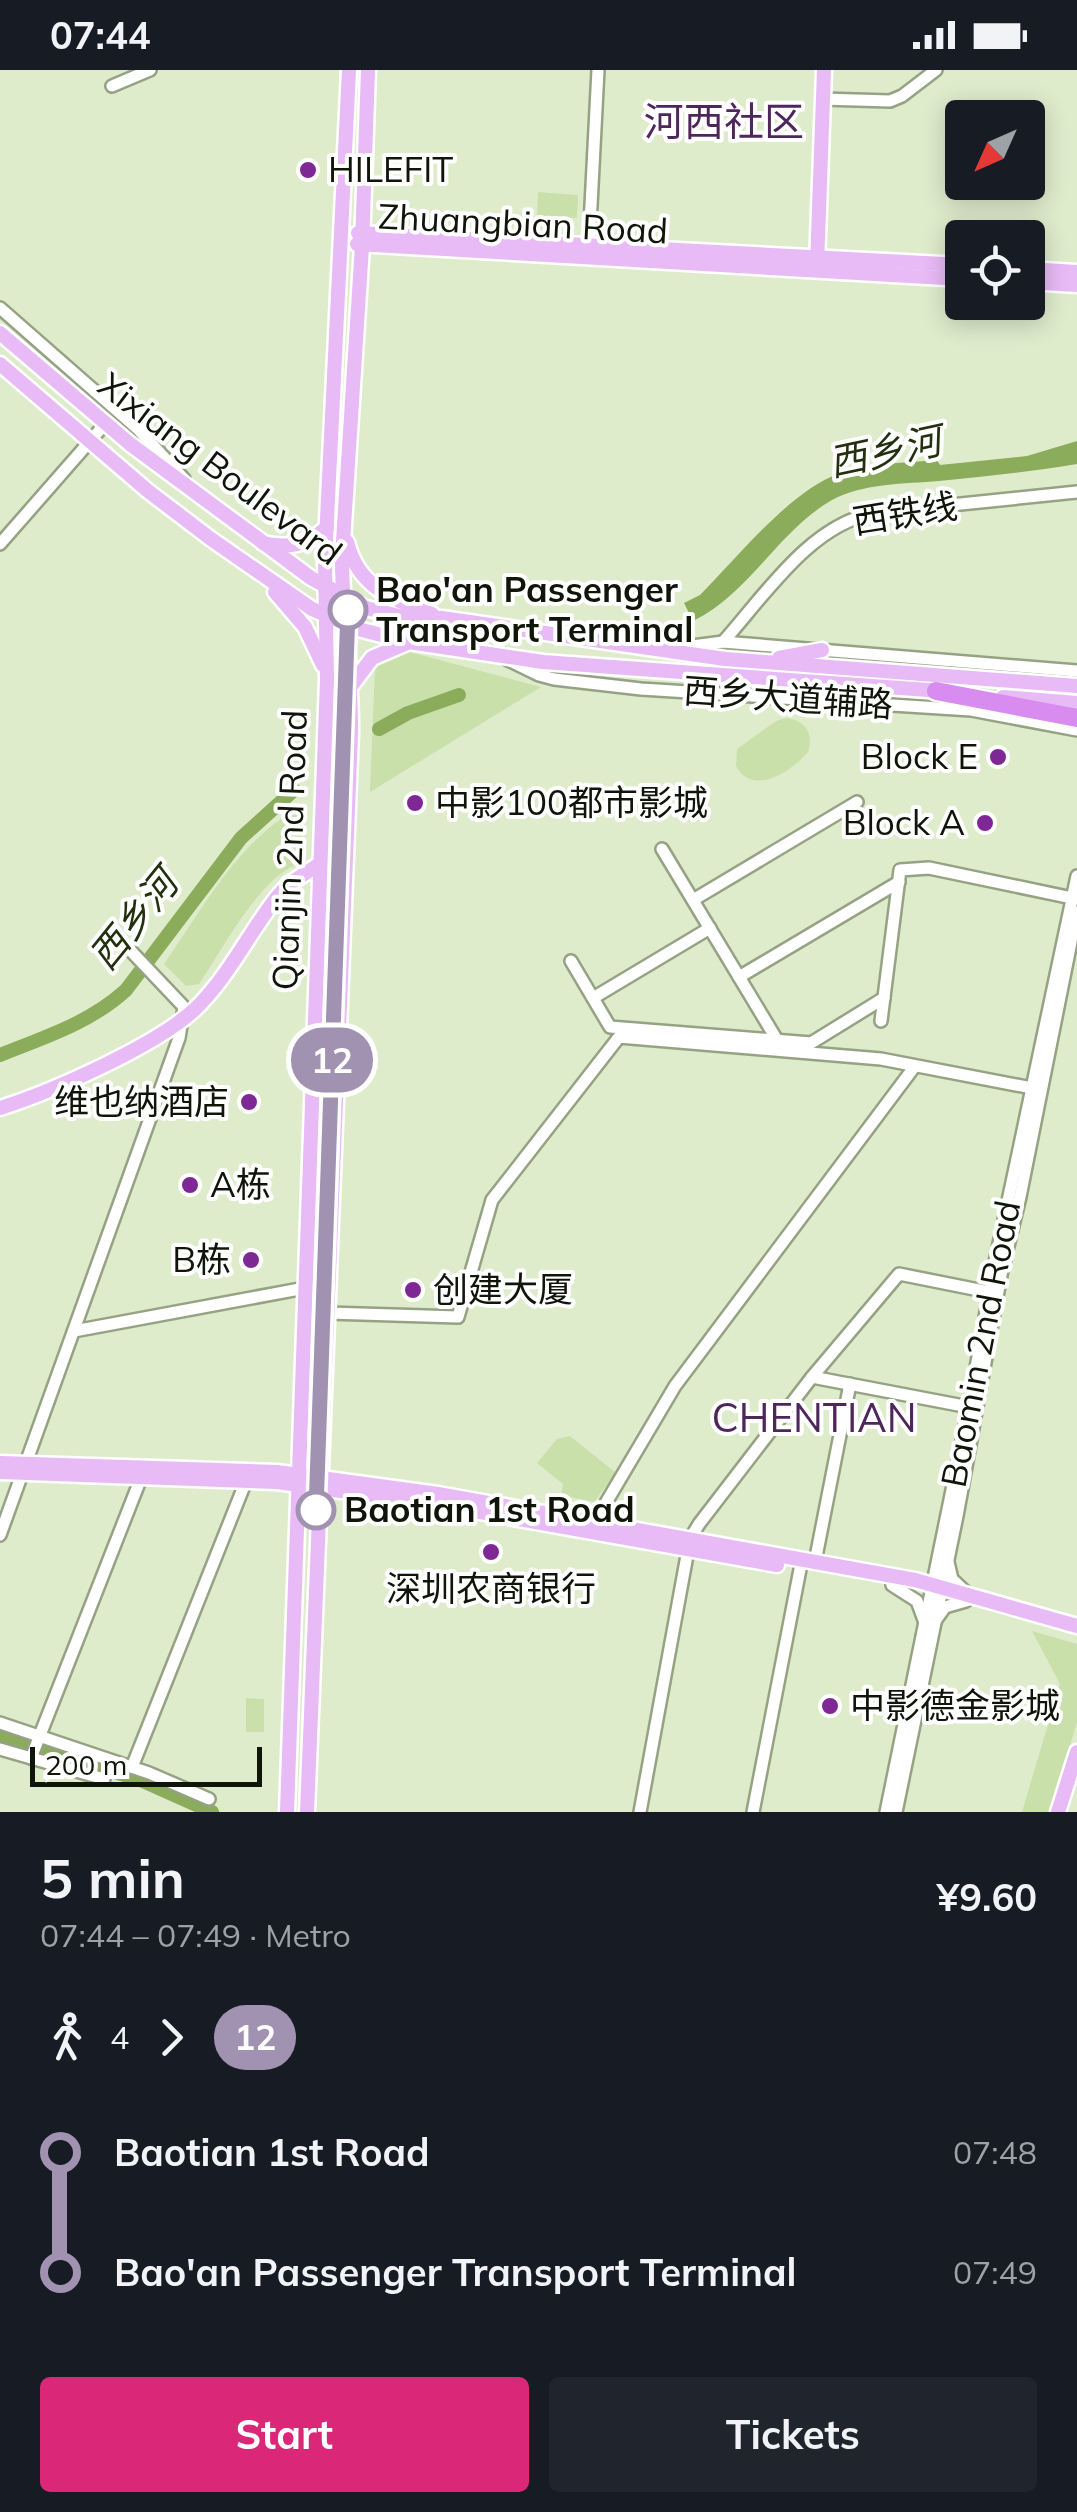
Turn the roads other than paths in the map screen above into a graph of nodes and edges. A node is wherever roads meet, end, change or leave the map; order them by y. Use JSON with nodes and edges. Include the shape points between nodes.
{"nodes":[{"id":1,"x":150,"y":70,"type":"edge"},
{"id":2,"x":349,"y":70,"type":"edge"},
{"id":3,"x":368,"y":70,"type":"edge"},
{"id":4,"x":598,"y":70,"type":"edge"},
{"id":5,"x":824,"y":70,"type":"edge"},
{"id":6,"x":936,"y":70,"type":"edge"},
{"id":7,"x":112,"y":86,"type":"dead end"},
{"id":8,"x":822,"y":99,"type":"junction"},
{"id":9,"x":343,"y":238,"type":"junction"},
{"id":10,"x":362,"y":239,"type":"junction"},
{"id":11,"x":589,"y":244,"type":"junction"},
{"id":12,"x":817,"y":264,"type":"junction"},
{"id":13,"x":945,"y":266,"type":"edge"},
{"id":14,"x":1045,"y":270,"type":"edge"},
{"id":15,"x":1077,"y":272,"type":"edge"},
{"id":16,"x":945,"y":277,"type":"edge"},
{"id":17,"x":1045,"y":283,"type":"edge"},
{"id":18,"x":1077,"y":285,"type":"edge"},
{"id":19,"x":0,"y":308,"type":"edge"},
{"id":20,"x":0,"y":333,"type":"edge"},
{"id":21,"x":0,"y":366,"type":"edge"},
{"id":22,"x":105,"y":424,"type":"junction"},
{"id":23,"x":89,"y":442,"type":"junction"},
{"id":24,"x":1077,"y":492,"type":"edge"},
{"id":25,"x":196,"y":494,"type":"junction"},
{"id":26,"x":327,"y":527,"type":"junction"},
{"id":27,"x":344,"y":528,"type":"junction"},
{"id":28,"x":260,"y":542,"type":"junction"},
{"id":29,"x":0,"y":544,"type":"edge"},
{"id":30,"x":259,"y":573,"type":"junction"},
{"id":31,"x":324,"y":586,"type":"junction"},
{"id":32,"x":342,"y":596,"type":"junction"},
{"id":33,"x":325,"y":615,"type":"junction"},
{"id":34,"x":442,"y":618,"type":"junction"},
{"id":35,"x":343,"y":623,"type":"junction"},
{"id":36,"x":408,"y":642,"type":"junction"},
{"id":37,"x":723,"y":642,"type":"junction"},
{"id":38,"x":433,"y":646,"type":"junction"},
{"id":39,"x":669,"y":649,"type":"junction"},
{"id":40,"x":822,"y":650,"type":"junction"},
{"id":41,"x":502,"y":658,"type":"junction"},
{"id":42,"x":754,"y":662,"type":"junction"},
{"id":43,"x":1077,"y":672,"type":"edge"},
{"id":44,"x":751,"y":679,"type":"junction"},
{"id":45,"x":327,"y":680,"type":"junction"},
{"id":46,"x":350,"y":686,"type":"junction"},
{"id":47,"x":1077,"y":686,"type":"edge"},
{"id":48,"x":936,"y":691,"type":"junction"},
{"id":49,"x":829,"y":701,"type":"junction"},
{"id":50,"x":1077,"y":703,"type":"edge"},
{"id":51,"x":1077,"y":718,"type":"edge"},
{"id":52,"x":1077,"y":730,"type":"edge"},
{"id":53,"x":857,"y":802,"type":"dead end"},
{"id":54,"x":662,"y":849,"type":"dead end"},
{"id":55,"x":318,"y":865,"type":"junction"},
{"id":56,"x":1077,"y":876,"type":"edge"},
{"id":57,"x":899,"y":882,"type":"junction"},
{"id":58,"x":1074,"y":899,"type":"edge"},
{"id":59,"x":693,"y":900,"type":"junction"},
{"id":60,"x":1077,"y":912,"type":"edge"},
{"id":61,"x":710,"y":928,"type":"junction"},
{"id":62,"x":130,"y":950,"type":"dead end"},
{"id":63,"x":571,"y":962,"type":"dead end"},
{"id":64,"x":740,"y":977,"type":"junction"},
{"id":65,"x":593,"y":998,"type":"junction"},
{"id":66,"x":884,"y":998,"type":"junction"},
{"id":67,"x":183,"y":1012,"type":"junction"},
{"id":68,"x":881,"y":1021,"type":"dead end"},
{"id":69,"x":778,"y":1040,"type":"junction"},
{"id":70,"x":915,"y":1066,"type":"junction"},
{"id":71,"x":1037,"y":1089,"type":"junction"},
{"id":72,"x":0,"y":1099,"type":"edge"},
{"id":73,"x":0,"y":1108,"type":"edge"},
{"id":74,"x":305,"y":1288,"type":"junction"},
{"id":75,"x":989,"y":1292,"type":"junction"},
{"id":76,"x":328,"y":1313,"type":"junction"},
{"id":77,"x":74,"y":1331,"type":"junction"},
{"id":78,"x":812,"y":1377,"type":"junction"},
{"id":79,"x":850,"y":1384,"type":"junction"},
{"id":80,"x":969,"y":1407,"type":"junction"},
{"id":81,"x":0,"y":1463,"type":"edge"},
{"id":82,"x":24,"y":1468,"type":"junction"},
{"id":83,"x":0,"y":1472,"type":"edge"},
{"id":84,"x":141,"y":1478,"type":"junction"},
{"id":85,"x":298,"y":1480,"type":"junction"},
{"id":86,"x":246,"y":1481,"type":"junction"},
{"id":87,"x":322,"y":1483,"type":"junction"},
{"id":88,"x":598,"y":1528,"type":"junction"},
{"id":89,"x":0,"y":1535,"type":"edge"},
{"id":90,"x":689,"y":1544,"type":"junction"},
{"id":91,"x":942,"y":1560,"type":"junction"},
{"id":92,"x":806,"y":1563,"type":"junction"},
{"id":93,"x":893,"y":1580,"type":"junction"},
{"id":94,"x":935,"y":1589,"type":"junction"},
{"id":95,"x":967,"y":1598,"type":"junction"},
{"id":96,"x":928,"y":1623,"type":"junction"},
{"id":97,"x":1077,"y":1626,"type":"edge"},
{"id":98,"x":1077,"y":1634,"type":"edge"},
{"id":99,"x":918,"y":1678,"type":"junction"},
{"id":100,"x":0,"y":1723,"type":"edge"},
{"id":101,"x":38,"y":1736,"type":"junction"},
{"id":102,"x":0,"y":1749,"type":"edge"},
{"id":103,"x":1077,"y":1752,"type":"edge"},
{"id":104,"x":31,"y":1755,"type":"junction"},
{"id":105,"x":132,"y":1766,"type":"junction"},
{"id":106,"x":104,"y":1779,"type":"dead end"},
{"id":107,"x":209,"y":1800,"type":"dead end"},
{"id":108,"x":287,"y":1812,"type":"edge"},
{"id":109,"x":307,"y":1812,"type":"edge"},
{"id":110,"x":640,"y":1812,"type":"edge"},
{"id":111,"x":753,"y":1812,"type":"edge"},
{"id":112,"x":886,"y":1812,"type":"edge"},
{"id":113,"x":896,"y":1812,"type":"edge"},
{"id":114,"x":1058,"y":1812,"type":"edge"}],
"edges":[{"from":1,"to":7,"type":"street"},
{"from":2,"to":9,"type":"main road","name":"Qianjin 2nd Road"},
{"from":3,"to":10,"type":"main road","name":"Qianjin 2nd Road"},
{"from":4,"to":11,"type":"street"},
{"from":5,"to":8,"type":"main road"},
{"from":6,"to":8,"type":"street","via":[[890,101]]},
{"from":8,"to":12,"type":"main road"},
{"from":9,"to":10,"type":"main road","name":"Zhuangbian Road"},
{"from":9,"to":26,"type":"main road","name":"Qianjin 2nd Road"},
{"from":10,"to":11,"type":"main road","name":"Zhuangbian Road"},
{"from":10,"to":12,"type":"main road","name":"Zhuangbian Road"},
{"from":10,"to":27,"type":"main road","name":"Qianjin 2nd Road"},
{"from":11,"to":12,"type":"main road","name":"Zhuangbian Road"},
{"from":12,"to":13,"type":"main road","name":"Zhuangbian Road"},
{"from":12,"to":16,"type":"main road","name":"Zhuangbian Road"},
{"from":14,"to":15,"type":"main road"},
{"from":17,"to":18,"type":"main road"},
{"from":19,"to":25,"type":"street","via":[[138,429]]},
{"from":20,"to":22,"type":"main road","name":"Xixiang Boulevard"},
{"from":21,"to":23,"type":"main road","name":"Xixiang Boulevard"},
{"from":22,"to":23,"type":"street"},
{"from":22,"to":25,"type":"main road","name":"Xixiang Boulevard"},
{"from":23,"to":29,"type":"street"},
{"from":23,"to":30,"type":"main road","name":"Xixiang Boulevard"},
{"from":24,"to":37,"type":"street","name":"西铁线","via":[[842,522],[814,541]]},
{"from":25,"to":28,"type":"main road","name":"Xixiang Boulevard"},
{"from":26,"to":28,"type":"main road","via":[[298,544]]},
{"from":26,"to":31,"type":"main road","name":"Qianjin 2nd Road"},
{"from":27,"to":32,"type":"main road","name":"Qianjin 2nd Road"},
{"from":27,"to":34,"type":"main road","via":[[365,580]]},
{"from":28,"to":31,"type":"main road","name":"Xixiang Boulevard"},
{"from":30,"to":33,"type":"main road","name":"Xixiang Boulevard"},
{"from":30,"to":45,"type":"main road","via":[[305,627]]},
{"from":31,"to":32,"type":"main road","name":"Xixiang Boulevard"},
{"from":31,"to":33,"type":"main road","name":"Qianjin 2nd Road"},
{"from":32,"to":34,"type":"main road","name":"Xixiang Boulevard","via":[[387,614]]},
{"from":32,"to":35,"type":"main road","name":"Qianjin 2nd Road"},
{"from":33,"to":35,"type":"main road","name":"Xixiang Boulevard"},
{"from":33,"to":45,"type":"main road","name":"Qianjin 2nd Road"},
{"from":34,"to":38,"type":"main road","via":[[424,630]]},
{"from":34,"to":39,"type":"main road","name":"Xixiang Boulevard"},
{"from":35,"to":36,"type":"main road","name":"Xixiang Boulevard"},
{"from":35,"to":46,"type":"main road","name":"Qianjin 2nd Road"},
{"from":36,"to":38,"type":"main road","name":"Xixiang Boulevard"},
{"from":36,"to":46,"type":"main road","via":[[372,658]]},
{"from":37,"to":39,"type":"street","name":"西乡大道辅路"},
{"from":37,"to":40,"type":"street","name":"西乡大道辅路"},
{"from":38,"to":41,"type":"main road","name":"Xixiang Boulevard"},
{"from":39,"to":42,"type":"main road","name":"Xixiang Boulevard"},
{"from":40,"to":42,"type":"main road"},
{"from":40,"to":43,"type":"street","name":"西乡大道辅路"},
{"from":41,"to":44,"type":"main road","name":"Xixiang Boulevard"},
{"from":41,"to":49,"type":"street","name":"西乡大道辅路","via":[[554,679]]},
{"from":42,"to":47,"type":"main road","name":"Xixiang Boulevard"},
{"from":44,"to":48,"type":"main road","name":"Xixiang Boulevard"},
{"from":44,"to":49,"type":"main road"},
{"from":45,"to":55,"type":"main road","name":"Qianjin 2nd Road"},
{"from":46,"to":76,"type":"main road","name":"Qianjin 2nd Road"},
{"from":48,"to":50,"type":"main road","name":"Xixiang Boulevard"},
{"from":48,"to":51,"type":"highway"},
{"from":49,"to":52,"type":"street","name":"西乡大道辅路","via":[[971,710]]},
{"from":53,"to":59,"type":"street"},
{"from":54,"to":59,"type":"street"},
{"from":55,"to":67,"type":"main road","via":[[294,871],[271,892]]},
{"from":55,"to":74,"type":"main road","name":"Qianjin 2nd Road"},
{"from":56,"to":58,"type":"street","name":"Baomin 2nd Road"},
{"from":57,"to":58,"type":"street","via":[[900,870],[928,868]]},
{"from":57,"to":64,"type":"street"},
{"from":57,"to":66,"type":"street"},
{"from":58,"to":71,"type":"street","name":"Baomin 2nd Road"},
{"from":59,"to":61,"type":"street"},
{"from":60,"to":71,"type":"street","name":"Baomin 2nd Road"},
{"from":61,"to":64,"type":"street"},
{"from":61,"to":65,"type":"street"},
{"from":62,"to":67,"type":"street"},
{"from":63,"to":65,"type":"street"},
{"from":64,"to":69,"type":"street"},
{"from":65,"to":69,"type":"street","via":[[610,1027]]},
{"from":66,"to":68,"type":"street"},
{"from":66,"to":69,"type":"street","via":[[811,1044]]},
{"from":67,"to":72,"type":"main road"},
{"from":67,"to":73,"type":"main road","via":[[151,1039]]},
{"from":67,"to":77,"type":"street","via":[[172,1063]]},
{"from":70,"to":71,"type":"street"},
{"from":70,"to":76,"type":"street","via":[[619,1037],[492,1200],[458,1317]]},
{"from":70,"to":88,"type":"street","via":[[674,1386],[607,1500]]},
{"from":71,"to":75,"type":"street","name":"Baomin 2nd Road"},
{"from":71,"to":91,"type":"street","name":"Baomin 2nd Road"},
{"from":74,"to":77,"type":"street"},
{"from":74,"to":85,"type":"main road","name":"Qianjin 2nd Road"},
{"from":75,"to":78,"type":"street","via":[[899,1274]]},
{"from":75,"to":80,"type":"street","name":"Baomin 2nd Road"},
{"from":76,"to":87,"type":"main road","name":"Qianjin 2nd Road"},
{"from":77,"to":82,"type":"street"},
{"from":78,"to":79,"type":"street"},
{"from":78,"to":90,"type":"street"},
{"from":79,"to":80,"type":"street"},
{"from":79,"to":92,"type":"street"},
{"from":80,"to":91,"type":"street","name":"Baomin 2nd Road"},
{"from":81,"to":82,"type":"main road"},
{"from":82,"to":83,"type":"main road"},
{"from":82,"to":84,"type":"main road"},
{"from":82,"to":85,"type":"main road"},
{"from":82,"to":89,"type":"street"},
{"from":84,"to":86,"type":"main road"},
{"from":84,"to":101,"type":"street"},
{"from":85,"to":86,"type":"main road"},
{"from":85,"to":87,"type":"main road"},
{"from":85,"to":108,"type":"main road","name":"Qianjin 2nd Road"},
{"from":86,"to":105,"type":"street"},
{"from":87,"to":88,"type":"main road"},
{"from":87,"to":109,"type":"main road","name":"Qianjin 2nd Road"},
{"from":88,"to":90,"type":"main road"},
{"from":90,"to":92,"type":"main road"},
{"from":90,"to":110,"type":"street"},
{"from":91,"to":93,"type":"street"},
{"from":91,"to":94,"type":"street","name":"Baomin 2nd Road"},
{"from":91,"to":95,"type":"street"},
{"from":92,"to":93,"type":"main road"},
{"from":92,"to":111,"type":"street"},
{"from":93,"to":94,"type":"main road"},
{"from":93,"to":96,"type":"street","via":[[917,1601]]},
{"from":94,"to":95,"type":"main road"},
{"from":94,"to":96,"type":"street","name":"Baomin 2nd Road"},
{"from":95,"to":96,"type":"street"},
{"from":95,"to":97,"type":"main road"},
{"from":95,"to":98,"type":"main road"},
{"from":96,"to":99,"type":"street","name":"Baomin 2nd Road"},
{"from":99,"to":112,"type":"street","name":"Baomin 2nd Road"},
{"from":99,"to":113,"type":"street","name":"Baomin 2nd Road"},
{"from":100,"to":101,"type":"street"},
{"from":101,"to":104,"type":"street"},
{"from":101,"to":105,"type":"street"},
{"from":102,"to":104,"type":"street"},
{"from":103,"to":114,"type":"main road"},
{"from":104,"to":106,"type":"street"},
{"from":105,"to":107,"type":"street"}]}
